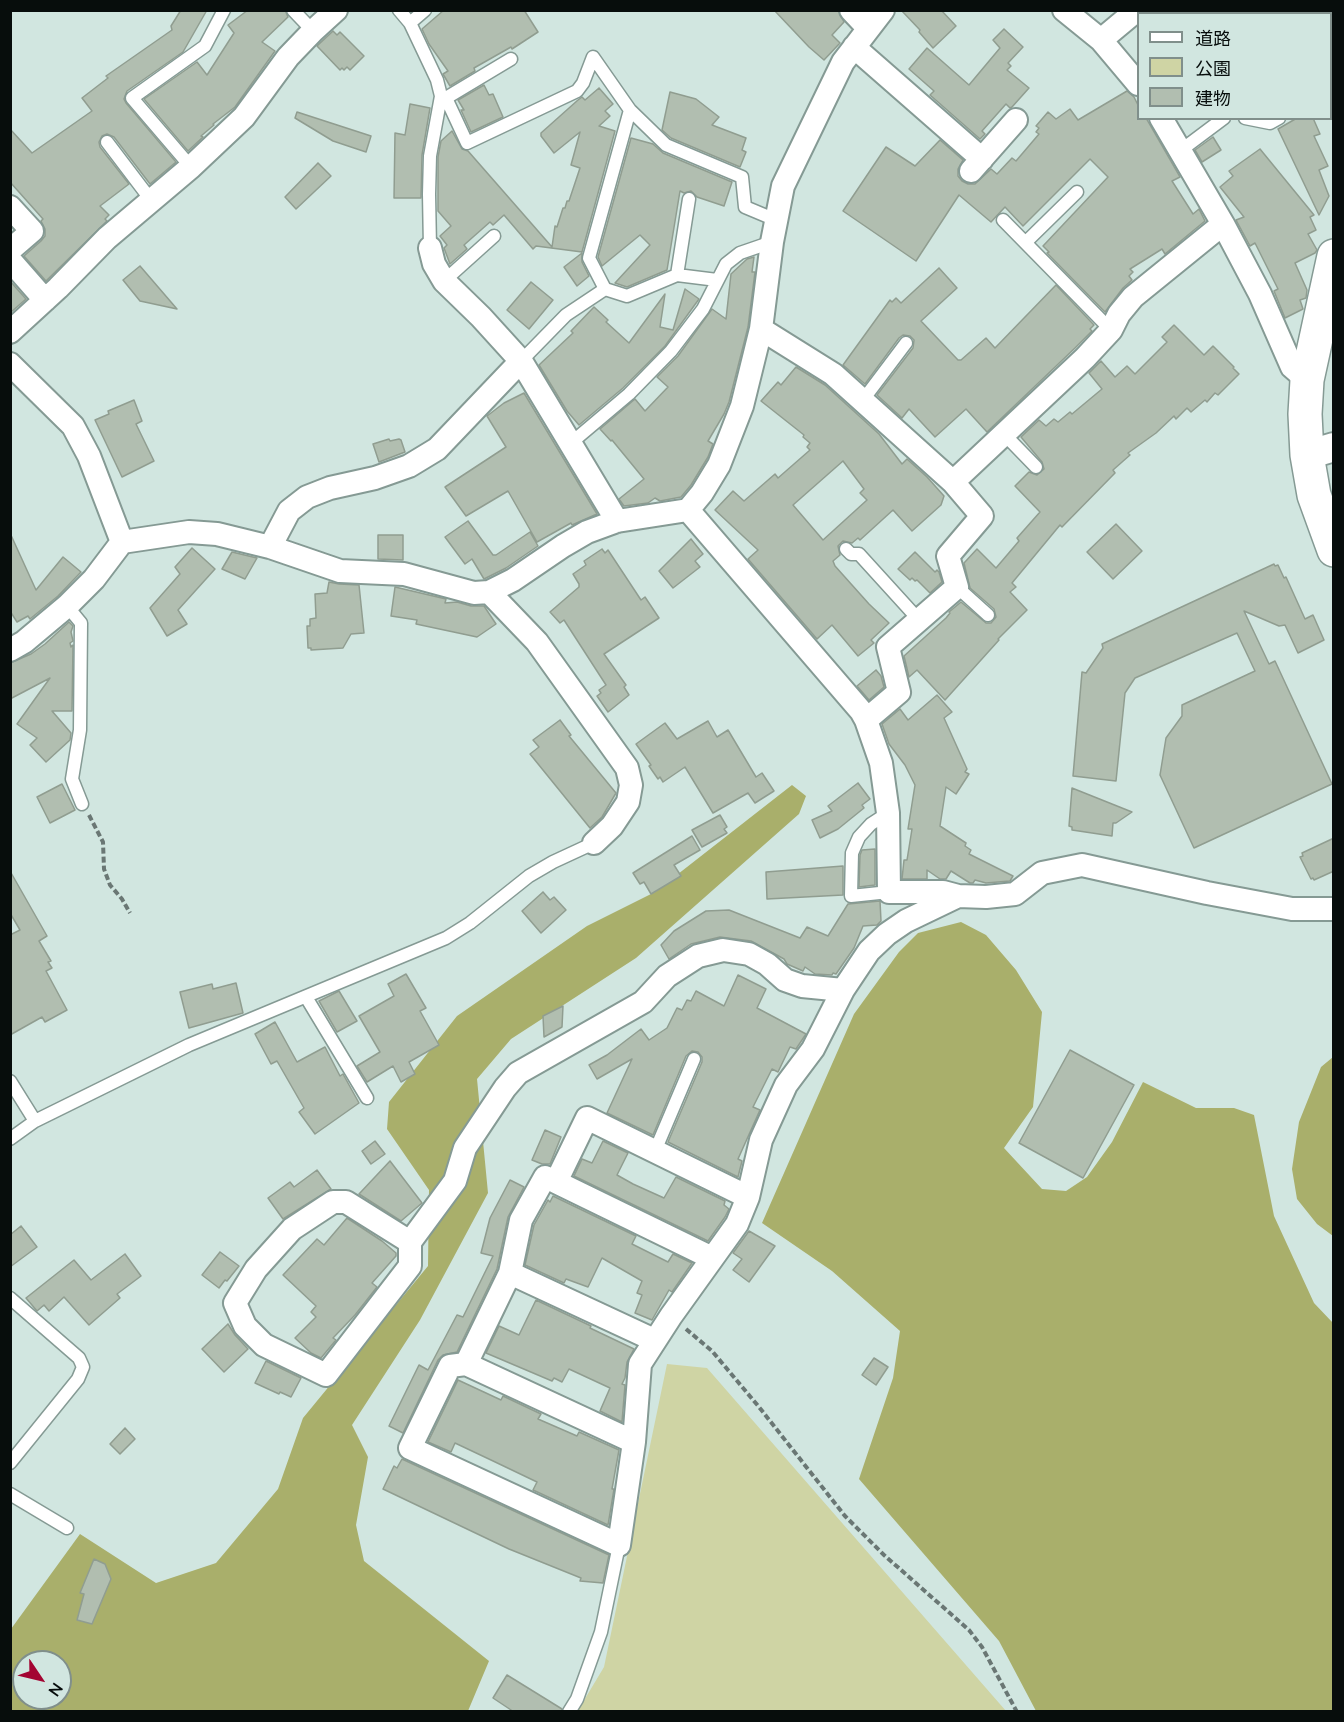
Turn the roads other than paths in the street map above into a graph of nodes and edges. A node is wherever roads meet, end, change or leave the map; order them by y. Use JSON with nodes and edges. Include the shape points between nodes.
{"nodes":[{"id":1,"x":224,"y":10,"type":"edge"},
{"id":2,"x":293,"y":10,"type":"edge"},
{"id":3,"x":336,"y":10,"type":"edge"},
{"id":4,"x":399,"y":10,"type":"edge"},
{"id":5,"x":425,"y":10,"type":"edge"},
{"id":6,"x":851,"y":10,"type":"edge"},
{"id":7,"x":883,"y":10,"type":"edge"},
{"id":8,"x":1064,"y":10,"type":"edge"},
{"id":9,"x":1137,"y":10,"type":"edge"},
{"id":10,"x":410,"y":23,"type":"junction"},
{"id":11,"x":868,"y":28,"type":"junction"},
{"id":12,"x":313,"y":31,"type":"junction"},
{"id":13,"x":1101,"y":40,"type":"junction"},
{"id":14,"x":854,"y":47,"type":"junction"},
{"id":15,"x":511,"y":59,"type":"dead end"},
{"id":16,"x":1137,"y":83,"type":"edge"},
{"id":17,"x":444,"y":97,"type":"junction"},
{"id":18,"x":630,"y":110,"type":"junction"},
{"id":19,"x":1016,"y":120,"type":"dead end"},
{"id":20,"x":1162,"y":120,"type":"edge"},
{"id":21,"x":1221,"y":120,"type":"edge"},
{"id":22,"x":1255,"y":120,"type":"edge"},
{"id":23,"x":1275,"y":120,"type":"edge"},
{"id":24,"x":107,"y":142,"type":"dead end"},
{"id":25,"x":1180,"y":151,"type":"junction"},
{"id":26,"x":191,"y":167,"type":"junction"},
{"id":27,"x":1077,"y":192,"type":"dead end"},
{"id":28,"x":688,"y":199,"type":"dead end"},
{"id":29,"x":151,"y":200,"type":"junction"},
{"id":30,"x":10,"y":207,"type":"edge"},
{"id":31,"x":1004,"y":220,"type":"dead end"},
{"id":32,"x":1224,"y":224,"type":"junction"},
{"id":33,"x":774,"y":231,"type":"junction"},
{"id":34,"x":494,"y":236,"type":"dead end"},
{"id":35,"x":1026,"y":242,"type":"junction"},
{"id":36,"x":430,"y":248,"type":"joint"},
{"id":37,"x":10,"y":250,"type":"edge"},
{"id":38,"x":1334,"y":256,"type":"edge"},
{"id":39,"x":10,"y":260,"type":"edge"},
{"id":40,"x":677,"y":275,"type":"junction"},
{"id":41,"x":717,"y":280,"type":"junction"},
{"id":42,"x":444,"y":282,"type":"junction"},
{"id":43,"x":605,"y":289,"type":"junction"},
{"id":44,"x":45,"y":300,"type":"junction"},
{"id":45,"x":1326,"y":320,"type":"edge"},
{"id":46,"x":761,"y":329,"type":"junction"},
{"id":47,"x":1111,"y":330,"type":"junction"},
{"id":48,"x":10,"y":332,"type":"edge"},
{"id":49,"x":906,"y":343,"type":"dead end"},
{"id":50,"x":521,"y":361,"type":"junction"},
{"id":51,"x":10,"y":364,"type":"edge"},
{"id":52,"x":1307,"y":380,"type":"junction"},
{"id":53,"x":863,"y":400,"type":"junction"},
{"id":54,"x":1004,"y":434,"type":"junction"},
{"id":55,"x":571,"y":443,"type":"junction"},
{"id":56,"x":1320,"y":451,"type":"edge"},
{"id":57,"x":1036,"y":467,"type":"dead end"},
{"id":58,"x":953,"y":482,"type":"junction"},
{"id":59,"x":688,"y":510,"type":"junction"},
{"id":60,"x":617,"y":521,"type":"junction"},
{"id":61,"x":122,"y":542,"type":"junction"},
{"id":62,"x":270,"y":547,"type":"junction"},
{"id":63,"x":846,"y":549,"type":"dead end"},
{"id":64,"x":1334,"y":550,"type":"edge"},
{"id":65,"x":957,"y":587,"type":"junction"},
{"id":66,"x":489,"y":592,"type":"junction"},
{"id":67,"x":67,"y":606,"type":"junction"},
{"id":68,"x":988,"y":615,"type":"dead end"},
{"id":69,"x":920,"y":620,"type":"junction"},
{"id":70,"x":10,"y":650,"type":"edge"},
{"id":71,"x":866,"y":720,"type":"junction"},
{"id":72,"x":82,"y":804,"type":"road end"},
{"id":73,"x":888,"y":813,"type":"junction"},
{"id":74,"x":594,"y":843,"type":"joint"},
{"id":75,"x":889,"y":892,"type":"junction"},
{"id":76,"x":958,"y":896,"type":"junction"},
{"id":77,"x":1334,"y":909,"type":"edge"},
{"id":78,"x":843,"y":990,"type":"junction"},
{"id":79,"x":306,"y":997,"type":"junction"},
{"id":80,"x":694,"y":1059,"type":"dead end"},
{"id":81,"x":10,"y":1081,"type":"edge"},
{"id":82,"x":367,"y":1098,"type":"dead end"},
{"id":83,"x":35,"y":1121,"type":"junction"},
{"id":84,"x":10,"y":1139,"type":"edge"},
{"id":85,"x":654,"y":1151,"type":"junction"},
{"id":86,"x":556,"y":1182,"type":"junction"},
{"id":87,"x":748,"y":1197,"type":"junction"},
{"id":88,"x":410,"y":1242,"type":"junction"},
{"id":89,"x":712,"y":1258,"type":"junction"},
{"id":90,"x":510,"y":1273,"type":"junction"},
{"id":91,"x":10,"y":1298,"type":"edge"},
{"id":92,"x":654,"y":1340,"type":"junction"},
{"id":93,"x":466,"y":1364,"type":"junction"},
{"id":94,"x":634,"y":1442,"type":"junction"},
{"id":95,"x":10,"y":1464,"type":"edge"},
{"id":96,"x":10,"y":1494,"type":"edge"},
{"id":97,"x":67,"y":1528,"type":"dead end"},
{"id":98,"x":619,"y":1545,"type":"junction"},
{"id":99,"x":568,"y":1712,"type":"edge"}],
"edges":[{"from":1,"to":26,"type":"lane","via":[[205,46],[132,98]]},
{"from":2,"to":12,"type":"lane"},
{"from":3,"to":12,"type":"street"},
{"from":4,"to":10,"type":"lane"},
{"from":5,"to":10,"type":"lane"},
{"from":6,"to":11,"type":"street"},
{"from":7,"to":11,"type":"street"},
{"from":8,"to":13,"type":"street"},
{"from":9,"to":13,"type":"street"},
{"from":10,"to":17,"type":"lane"},
{"from":11,"to":14,"type":"street"},
{"from":12,"to":26,"type":"street","via":[[288,57],[244,117]]},
{"from":13,"to":16,"type":"street"},
{"from":14,"to":19,"type":"street","via":[[976,165]]},
{"from":14,"to":33,"type":"street","via":[[783,186]]},
{"from":15,"to":17,"type":"lane"},
{"from":17,"to":18,"type":"lane","via":[[467,143],[577,91],[593,57]]},
{"from":17,"to":36,"type":"lane","via":[[430,156]]},
{"from":18,"to":33,"type":"lane","via":[[666,145],[742,177],[745,207]]},
{"from":18,"to":43,"type":"lane","via":[[589,258]]},
{"from":20,"to":25,"type":"street"},
{"from":21,"to":25,"type":"lane"},
{"from":22,"to":23,"type":"lane"},
{"from":24,"to":29,"type":"lane"},
{"from":25,"to":32,"type":"street"},
{"from":26,"to":29,"type":"street"},
{"from":27,"to":35,"type":"lane"},
{"from":28,"to":40,"type":"lane"},
{"from":29,"to":44,"type":"street"},
{"from":30,"to":37,"type":"street","via":[[32,231]]},
{"from":31,"to":35,"type":"lane"},
{"from":32,"to":47,"type":"street","via":[[1133,297]]},
{"from":32,"to":52,"type":"street","via":[[1292,368]]},
{"from":33,"to":41,"type":"lane","via":[[726,264]]},
{"from":33,"to":46,"type":"street"},
{"from":34,"to":42,"type":"lane"},
{"from":35,"to":47,"type":"lane"},
{"from":36,"to":42,"type":"street"},
{"from":38,"to":45,"type":"main road"},
{"from":39,"to":44,"type":"street"},
{"from":40,"to":41,"type":"lane"},
{"from":40,"to":43,"type":"lane","via":[[627,296]]},
{"from":41,"to":55,"type":"lane","via":[[703,309],[670,351]]},
{"from":42,"to":50,"type":"street"},
{"from":43,"to":50,"type":"lane","via":[[566,315]]},
{"from":44,"to":48,"type":"street"},
{"from":45,"to":52,"type":"main road"},
{"from":46,"to":53,"type":"street","via":[[833,374]]},
{"from":46,"to":59,"type":"street","via":[[742,406],[719,465]]},
{"from":47,"to":54,"type":"street"},
{"from":49,"to":53,"type":"lane"},
{"from":50,"to":55,"type":"street"},
{"from":50,"to":62,"type":"street","via":[[436,449],[409,466],[307,497],[289,511]]},
{"from":51,"to":61,"type":"street","via":[[73,426],[89,456]]},
{"from":52,"to":56,"type":"main road","via":[[1305,414]]},
{"from":53,"to":58,"type":"street"},
{"from":54,"to":57,"type":"lane"},
{"from":54,"to":58,"type":"street"},
{"from":55,"to":60,"type":"street"},
{"from":56,"to":64,"type":"main road","via":[[1314,495]]},
{"from":58,"to":65,"type":"street","via":[[982,516],[948,556]]},
{"from":59,"to":60,"type":"street"},
{"from":59,"to":71,"type":"street"},
{"from":60,"to":66,"type":"street","via":[[579,537]]},
{"from":61,"to":62,"type":"street","via":[[189,532],[217,534]]},
{"from":61,"to":67,"type":"street"},
{"from":62,"to":66,"type":"street","via":[[340,572],[404,574],[474,593]]},
{"from":63,"to":69,"type":"lane","via":[[859,555]]},
{"from":65,"to":68,"type":"lane"},
{"from":65,"to":69,"type":"street"},
{"from":66,"to":74,"type":"street","via":[[537,642],[627,768],[631,784],[628,802],[612,826]]},
{"from":67,"to":70,"type":"street"},
{"from":67,"to":72,"type":"lane","via":[[81,623],[80,730],[72,779]]},
{"from":69,"to":71,"type":"street","via":[[888,647],[899,692]]},
{"from":71,"to":73,"type":"street","via":[[881,763]]},
{"from":73,"to":75,"type":"street"},
{"from":73,"to":75,"type":"lane","via":[[859,837],[852,853],[851,896]]},
{"from":74,"to":79,"type":"lane","via":[[529,876],[446,938]]},
{"from":75,"to":76,"type":"street","via":[[944,892]]},
{"from":76,"to":77,"type":"street","via":[[1015,894],[1042,873],[1082,865],[1293,909]]},
{"from":76,"to":78,"type":"street","via":[[887,934],[869,951]]},
{"from":78,"to":87,"type":"street","via":[[813,1049],[786,1085],[760,1140]]},
{"from":78,"to":88,"type":"street","via":[[802,987],[785,980],[749,954],[723,950],[698,956],[668,976],[643,1002],[518,1073],[465,1148],[455,1181]]},
{"from":79,"to":82,"type":"lane"},
{"from":79,"to":83,"type":"lane","via":[[189,1045]]},
{"from":80,"to":85,"type":"lane"},
{"from":81,"to":83,"type":"lane"},
{"from":83,"to":84,"type":"lane"},
{"from":85,"to":86,"type":"street","via":[[587,1118]]},
{"from":85,"to":87,"type":"street"},
{"from":86,"to":89,"type":"street"},
{"from":86,"to":90,"type":"street","via":[[545,1177],[521,1220]]},
{"from":87,"to":89,"type":"street","via":[[737,1224]]},
{"from":88,"to":88,"type":"street","via":[[410,1266],[326,1375],[264,1345],[245,1326],[235,1303],[256,1269],[292,1228],[333,1202],[346,1202]]},
{"from":89,"to":92,"type":"street"},
{"from":90,"to":92,"type":"street"},
{"from":90,"to":93,"type":"street"},
{"from":91,"to":95,"type":"lane","via":[[79,1358],[83,1367],[78,1379]]},
{"from":92,"to":94,"type":"street","via":[[640,1364]]},
{"from":93,"to":94,"type":"street"},
{"from":93,"to":98,"type":"street","via":[[450,1366],[410,1448]]},
{"from":94,"to":98,"type":"street"},
{"from":96,"to":97,"type":"lane"},
{"from":98,"to":99,"type":"lane","via":[[601,1632],[577,1699]]}]}
